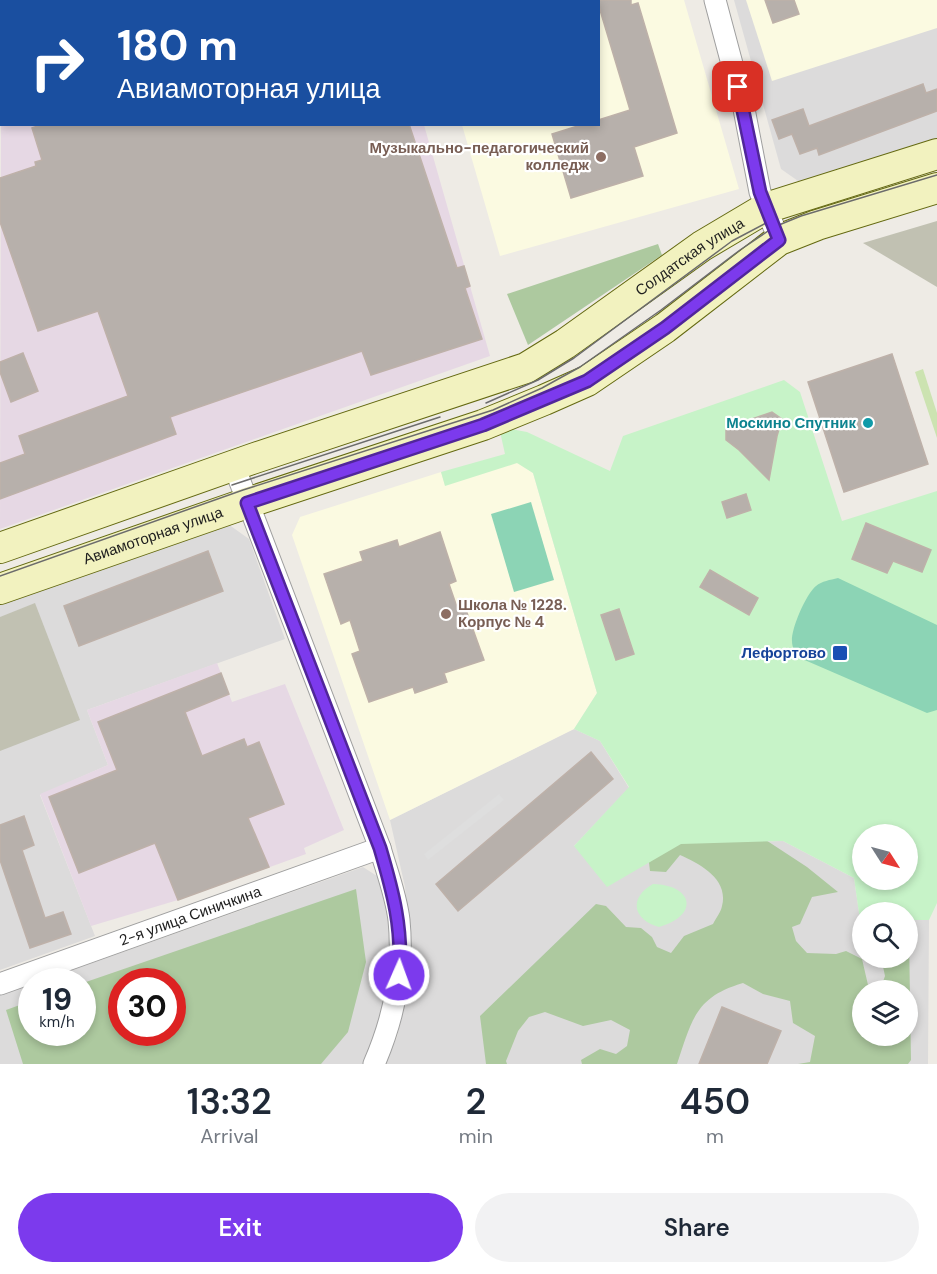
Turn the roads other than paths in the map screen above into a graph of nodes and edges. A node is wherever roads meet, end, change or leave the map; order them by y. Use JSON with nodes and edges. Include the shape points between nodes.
{"nodes":[{"id":1,"x":715,"y":0,"type":"edge"},
{"id":2,"x":937,"y":154,"type":"edge"},
{"id":3,"x":937,"y":188,"type":"edge"},
{"id":4,"x":766,"y":208,"type":"junction"},
{"id":5,"x":779,"y":240,"type":"junction"},
{"id":6,"x":234,"y":466,"type":"junction"},
{"id":7,"x":247,"y":503,"type":"junction"},
{"id":8,"x":0,"y":548,"type":"edge"},
{"id":9,"x":0,"y":589,"type":"edge"},
{"id":10,"x":380,"y":848,"type":"junction"},
{"id":11,"x":0,"y":984,"type":"edge"},
{"id":12,"x":374,"y":1064,"type":"edge"}],
"edges":[{"from":1,"to":4,"type":"street"},
{"from":2,"to":4,"type":"main road","name":"Солдатская улица"},
{"from":3,"to":5,"type":"main road"},
{"from":4,"to":5,"type":"street"},
{"from":4,"to":6,"type":"main road","name":"Солдатская улица","via":[[702,246],[526,368]]},
{"from":5,"to":7,"type":"main road","name":"Авиамоторная улица","via":[[665,328],[587,381],[483,425]]},
{"from":6,"to":7,"type":"street"},
{"from":6,"to":8,"type":"main road"},
{"from":7,"to":9,"type":"main road","name":"Авиамоторная улица"},
{"from":7,"to":10,"type":"street"},
{"from":10,"to":11,"type":"street","name":"2-я улица Синичкина"},
{"from":10,"to":12,"type":"street","via":[[399,919],[400,956],[397,994],[387,1035]]}]}
